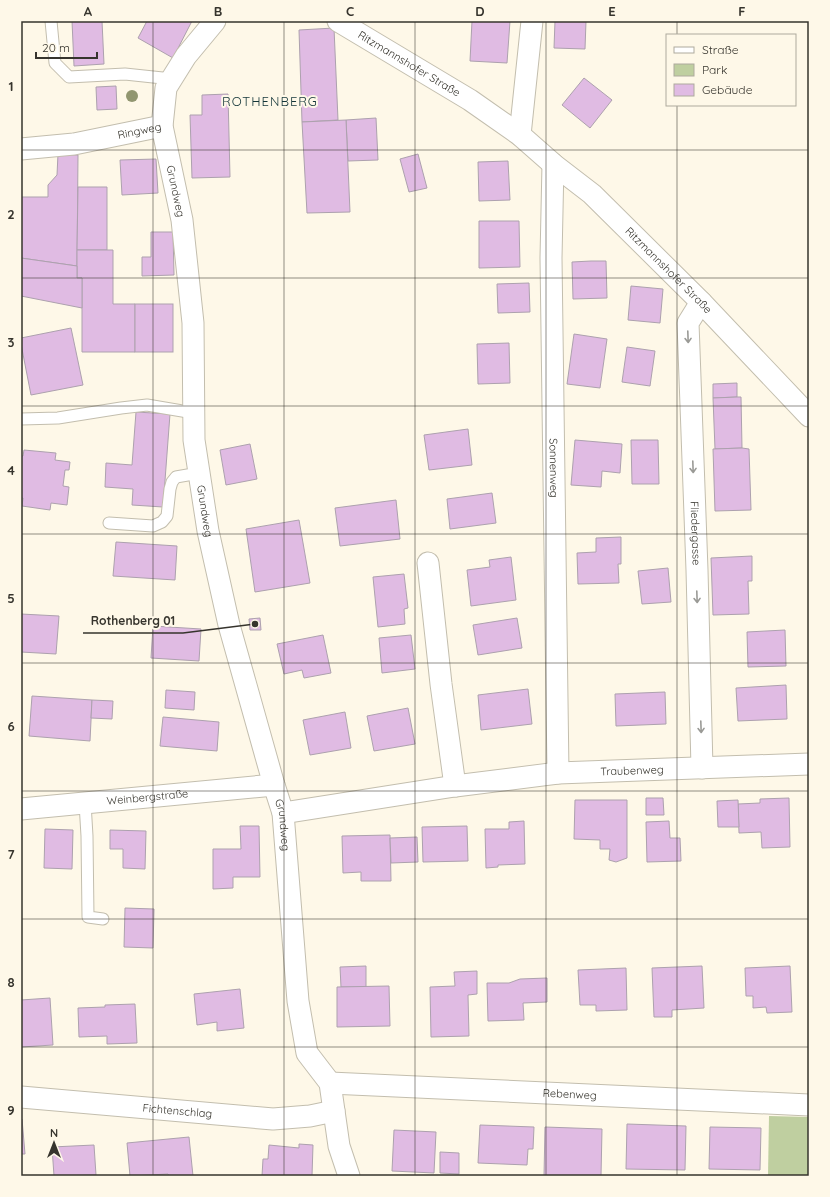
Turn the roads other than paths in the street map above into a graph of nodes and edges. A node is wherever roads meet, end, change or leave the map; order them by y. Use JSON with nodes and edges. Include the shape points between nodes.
{"nodes":[{"id":1,"x":51,"y":21,"type":"edge"},
{"id":2,"x":215,"y":21,"type":"edge"},
{"id":3,"x":338,"y":21,"type":"edge"},
{"id":4,"x":532,"y":21,"type":"edge"},
{"id":5,"x":172,"y":79,"type":"junction"},
{"id":6,"x":162,"y":126,"type":"junction"},
{"id":7,"x":520,"y":135,"type":"junction"},
{"id":8,"x":21,"y":150,"type":"edge"},
{"id":9,"x":553,"y":164,"type":"junction"},
{"id":10,"x":701,"y":302,"type":"junction"},
{"id":11,"x":194,"y":413,"type":"junction"},
{"id":12,"x":809,"y":416,"type":"edge"},
{"id":13,"x":21,"y":419,"type":"edge"},
{"id":14,"x":199,"y":473,"type":"junction"},
{"id":15,"x":109,"y":523,"type":"dead end"},
{"id":16,"x":428,"y":562,"type":"dead end"},
{"id":17,"x":809,"y":764,"type":"edge"},
{"id":18,"x":702,"y":768,"type":"junction"},
{"id":19,"x":558,"y":773,"type":"junction"},
{"id":20,"x":274,"y":785,"type":"junction"},
{"id":21,"x":455,"y":786,"type":"junction"},
{"id":22,"x":85,"y":803,"type":"junction"},
{"id":23,"x":21,"y":809,"type":"edge"},
{"id":24,"x":283,"y":813,"type":"junction"},
{"id":25,"x":104,"y":919,"type":"dead end"},
{"id":26,"x":330,"y":1083,"type":"junction"},
{"id":27,"x":21,"y":1097,"type":"edge"},
{"id":28,"x":809,"y":1105,"type":"edge"},
{"id":29,"x":334,"y":1111,"type":"junction"},
{"id":30,"x":349,"y":1176,"type":"edge"}],
"edges":[{"from":1,"to":5,"type":"lane","via":[[55,63],[69,77],[126,74]]},
{"from":2,"to":5,"type":"street","name":"Ringweg","via":[[186,56]]},
{"from":3,"to":7,"type":"street","name":"Ritzmannshofer Straße","via":[[470,100]]},
{"from":4,"to":7,"type":"street"},
{"from":5,"to":6,"type":"street","name":"Ringweg","via":[[166,88]]},
{"from":6,"to":8,"type":"street","name":"Ringweg","via":[[74,144]]},
{"from":6,"to":11,"type":"street","name":"Grundweg","via":[[182,228],[192,323]]},
{"from":7,"to":9,"type":"street","name":"Ritzmannshofer Straße"},
{"from":9,"to":10,"type":"street","name":"Ritzmannshofer Straße","via":[[592,194]]},
{"from":9,"to":19,"type":"street","name":"Sonnenweg","via":[[551,258]]},
{"from":10,"to":12,"type":"street","name":"Ritzmannshofer Straße"},
{"from":10,"to":18,"type":"street","name":"Fliedergasse","one_way":true,"via":[[688,323]]},
{"from":11,"to":13,"type":"lane","via":[[147,406],[58,418]]},
{"from":11,"to":14,"type":"street","name":"Grundweg","via":[[194,440]]},
{"from":14,"to":15,"type":"lane","name":"Grundweg","via":[[176,477],[172,482],[167,516],[162,522],[153,526]]},
{"from":14,"to":20,"type":"street","name":"Grundweg","via":[[208,531],[229,625]]},
{"from":16,"to":21,"type":"street"},
{"from":17,"to":18,"type":"street","name":"Traubenweg"},
{"from":18,"to":19,"type":"street","name":"Traubenweg"},
{"from":19,"to":21,"type":"street","name":"Traubenweg"},
{"from":20,"to":22,"type":"street","name":"Weinbergstraße"},
{"from":20,"to":24,"type":"street","name":"Grundweg"},
{"from":21,"to":24,"type":"street","name":"Traubenweg"},
{"from":22,"to":23,"type":"street","name":"Weinbergstraße"},
{"from":22,"to":25,"type":"lane","via":[[88,918]]},
{"from":24,"to":26,"type":"street","name":"Grundweg","via":[[299,1008],[307,1053]]},
{"from":26,"to":28,"type":"street","name":"Rebenweg"},
{"from":26,"to":29,"type":"street","name":"Grundweg"},
{"from":27,"to":29,"type":"street","name":"Fichtenschlag","via":[[274,1119]]},
{"from":29,"to":30,"type":"street","name":"Grundweg","via":[[339,1146]]}]}
